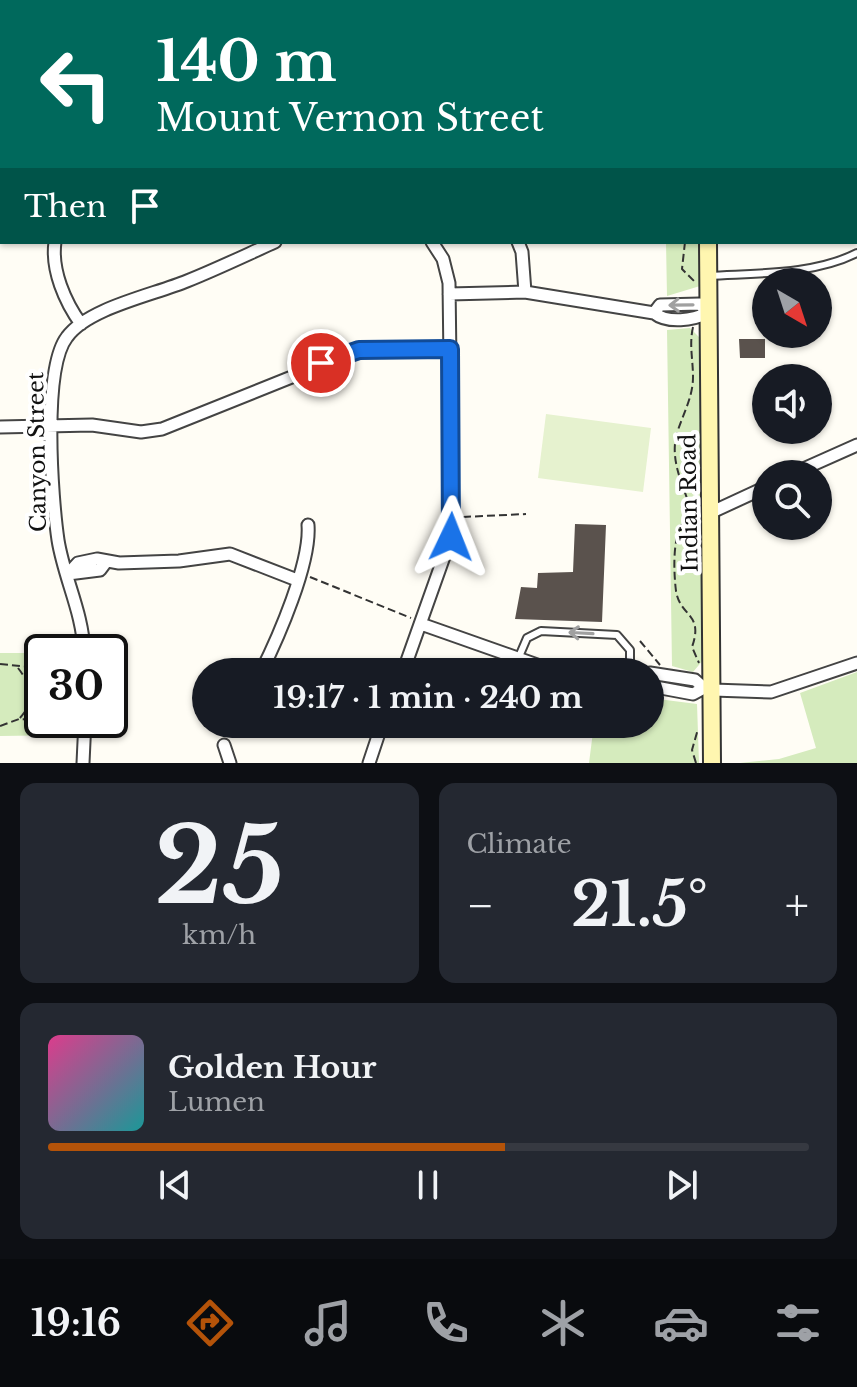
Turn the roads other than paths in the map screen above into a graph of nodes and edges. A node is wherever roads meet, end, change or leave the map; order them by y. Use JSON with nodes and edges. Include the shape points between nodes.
{"nodes":[{"id":1,"x":55,"y":244,"type":"edge"},
{"id":2,"x":270,"y":244,"type":"edge"},
{"id":3,"x":433,"y":244,"type":"edge"},
{"id":4,"x":519,"y":244,"type":"edge"},
{"id":5,"x":708,"y":244,"type":"edge"},
{"id":6,"x":857,"y":253,"type":"edge"},
{"id":7,"x":709,"y":276,"type":"junction"},
{"id":8,"x":525,"y":292,"type":"junction"},
{"id":9,"x":449,"y":294,"type":"junction"},
{"id":10,"x":700,"y":312,"type":"junction"},
{"id":11,"x":81,"y":324,"type":"junction"},
{"id":12,"x":450,"y":349,"type":"junction"},
{"id":13,"x":52,"y":425,"type":"junction"},
{"id":14,"x":0,"y":427,"type":"edge"},
{"id":15,"x":857,"y":445,"type":"edge"},
{"id":16,"x":823,"y":460,"type":"edge"},
{"id":17,"x":752,"y":493,"type":"edge"},
{"id":18,"x":712,"y":512,"type":"junction"},
{"id":19,"x":308,"y":525,"type":"dead end"},
{"id":20,"x":68,"y":574,"type":"junction"},
{"id":21,"x":297,"y":580,"type":"junction"},
{"id":22,"x":421,"y":624,"type":"junction"},
{"id":23,"x":83,"y":634,"type":"edge"},
{"id":24,"x":266,"y":658,"type":"edge"},
{"id":25,"x":408,"y":658,"type":"edge"},
{"id":26,"x":512,"y":658,"type":"edge"},
{"id":27,"x":518,"y":658,"type":"edge"},
{"id":28,"x":630,"y":658,"type":"edge"},
{"id":29,"x":857,"y":663,"type":"edge"},
{"id":30,"x":664,"y":675,"type":"edge"},
{"id":31,"x":664,"y":689,"type":"edge"},
{"id":32,"x":708,"y":689,"type":"junction"},
{"id":33,"x":84,"y":738,"type":"edge"},
{"id":34,"x":377,"y":738,"type":"edge"},
{"id":35,"x":224,"y":745,"type":"road end"},
{"id":36,"x":83,"y":763,"type":"edge"},
{"id":37,"x":230,"y":763,"type":"edge"},
{"id":38,"x":369,"y":763,"type":"edge"},
{"id":39,"x":712,"y":763,"type":"edge"}],
"edges":[{"from":1,"to":11,"type":"street","via":[[64,296]]},
{"from":2,"to":11,"type":"street"},
{"from":3,"to":9,"type":"street","via":[[447,271]]},
{"from":4,"to":8,"type":"street"},
{"from":5,"to":7,"type":"street","name":"Indian Road"},
{"from":6,"to":7,"type":"lane","via":[[812,267]]},
{"from":7,"to":10,"type":"street","name":"Indian Road"},
{"from":8,"to":9,"type":"street"},
{"from":8,"to":10,"type":"street","via":[[661,318]]},
{"from":9,"to":12,"type":"street"},
{"from":10,"to":18,"type":"street","name":"Indian Road"},
{"from":11,"to":13,"type":"street","name":"Canyon Street","via":[[67,336],[57,357]]},
{"from":12,"to":13,"type":"street","via":[[359,350],[162,429]]},
{"from":12,"to":22,"type":"street","via":[[451,537]]},
{"from":13,"to":14,"type":"street"},
{"from":13,"to":20,"type":"street","name":"Canyon Street","via":[[55,511]]},
{"from":15,"to":16,"type":"street"},
{"from":17,"to":18,"type":"street"},
{"from":18,"to":32,"type":"street","name":"Indian Road"},
{"from":19,"to":21,"type":"street"},
{"from":20,"to":21,"type":"street","via":[[100,570],[106,562],[230,554]]},
{"from":20,"to":23,"type":"street","name":"Canyon Street"},
{"from":21,"to":24,"type":"street"},
{"from":22,"to":25,"type":"street"},
{"from":22,"to":26,"type":"street"},
{"from":28,"to":27,"type":"lane","one_way":true,"via":[[617,635],[541,631],[527,638]]},
{"from":29,"to":32,"type":"street","via":[[771,692]]},
{"from":30,"to":32,"type":"street","via":[[695,680]]},
{"from":31,"to":32,"type":"street","via":[[693,694]]},
{"from":32,"to":39,"type":"street","name":"Indian Road"},
{"from":33,"to":36,"type":"street"},
{"from":34,"to":38,"type":"street"},
{"from":35,"to":37,"type":"street"}]}
